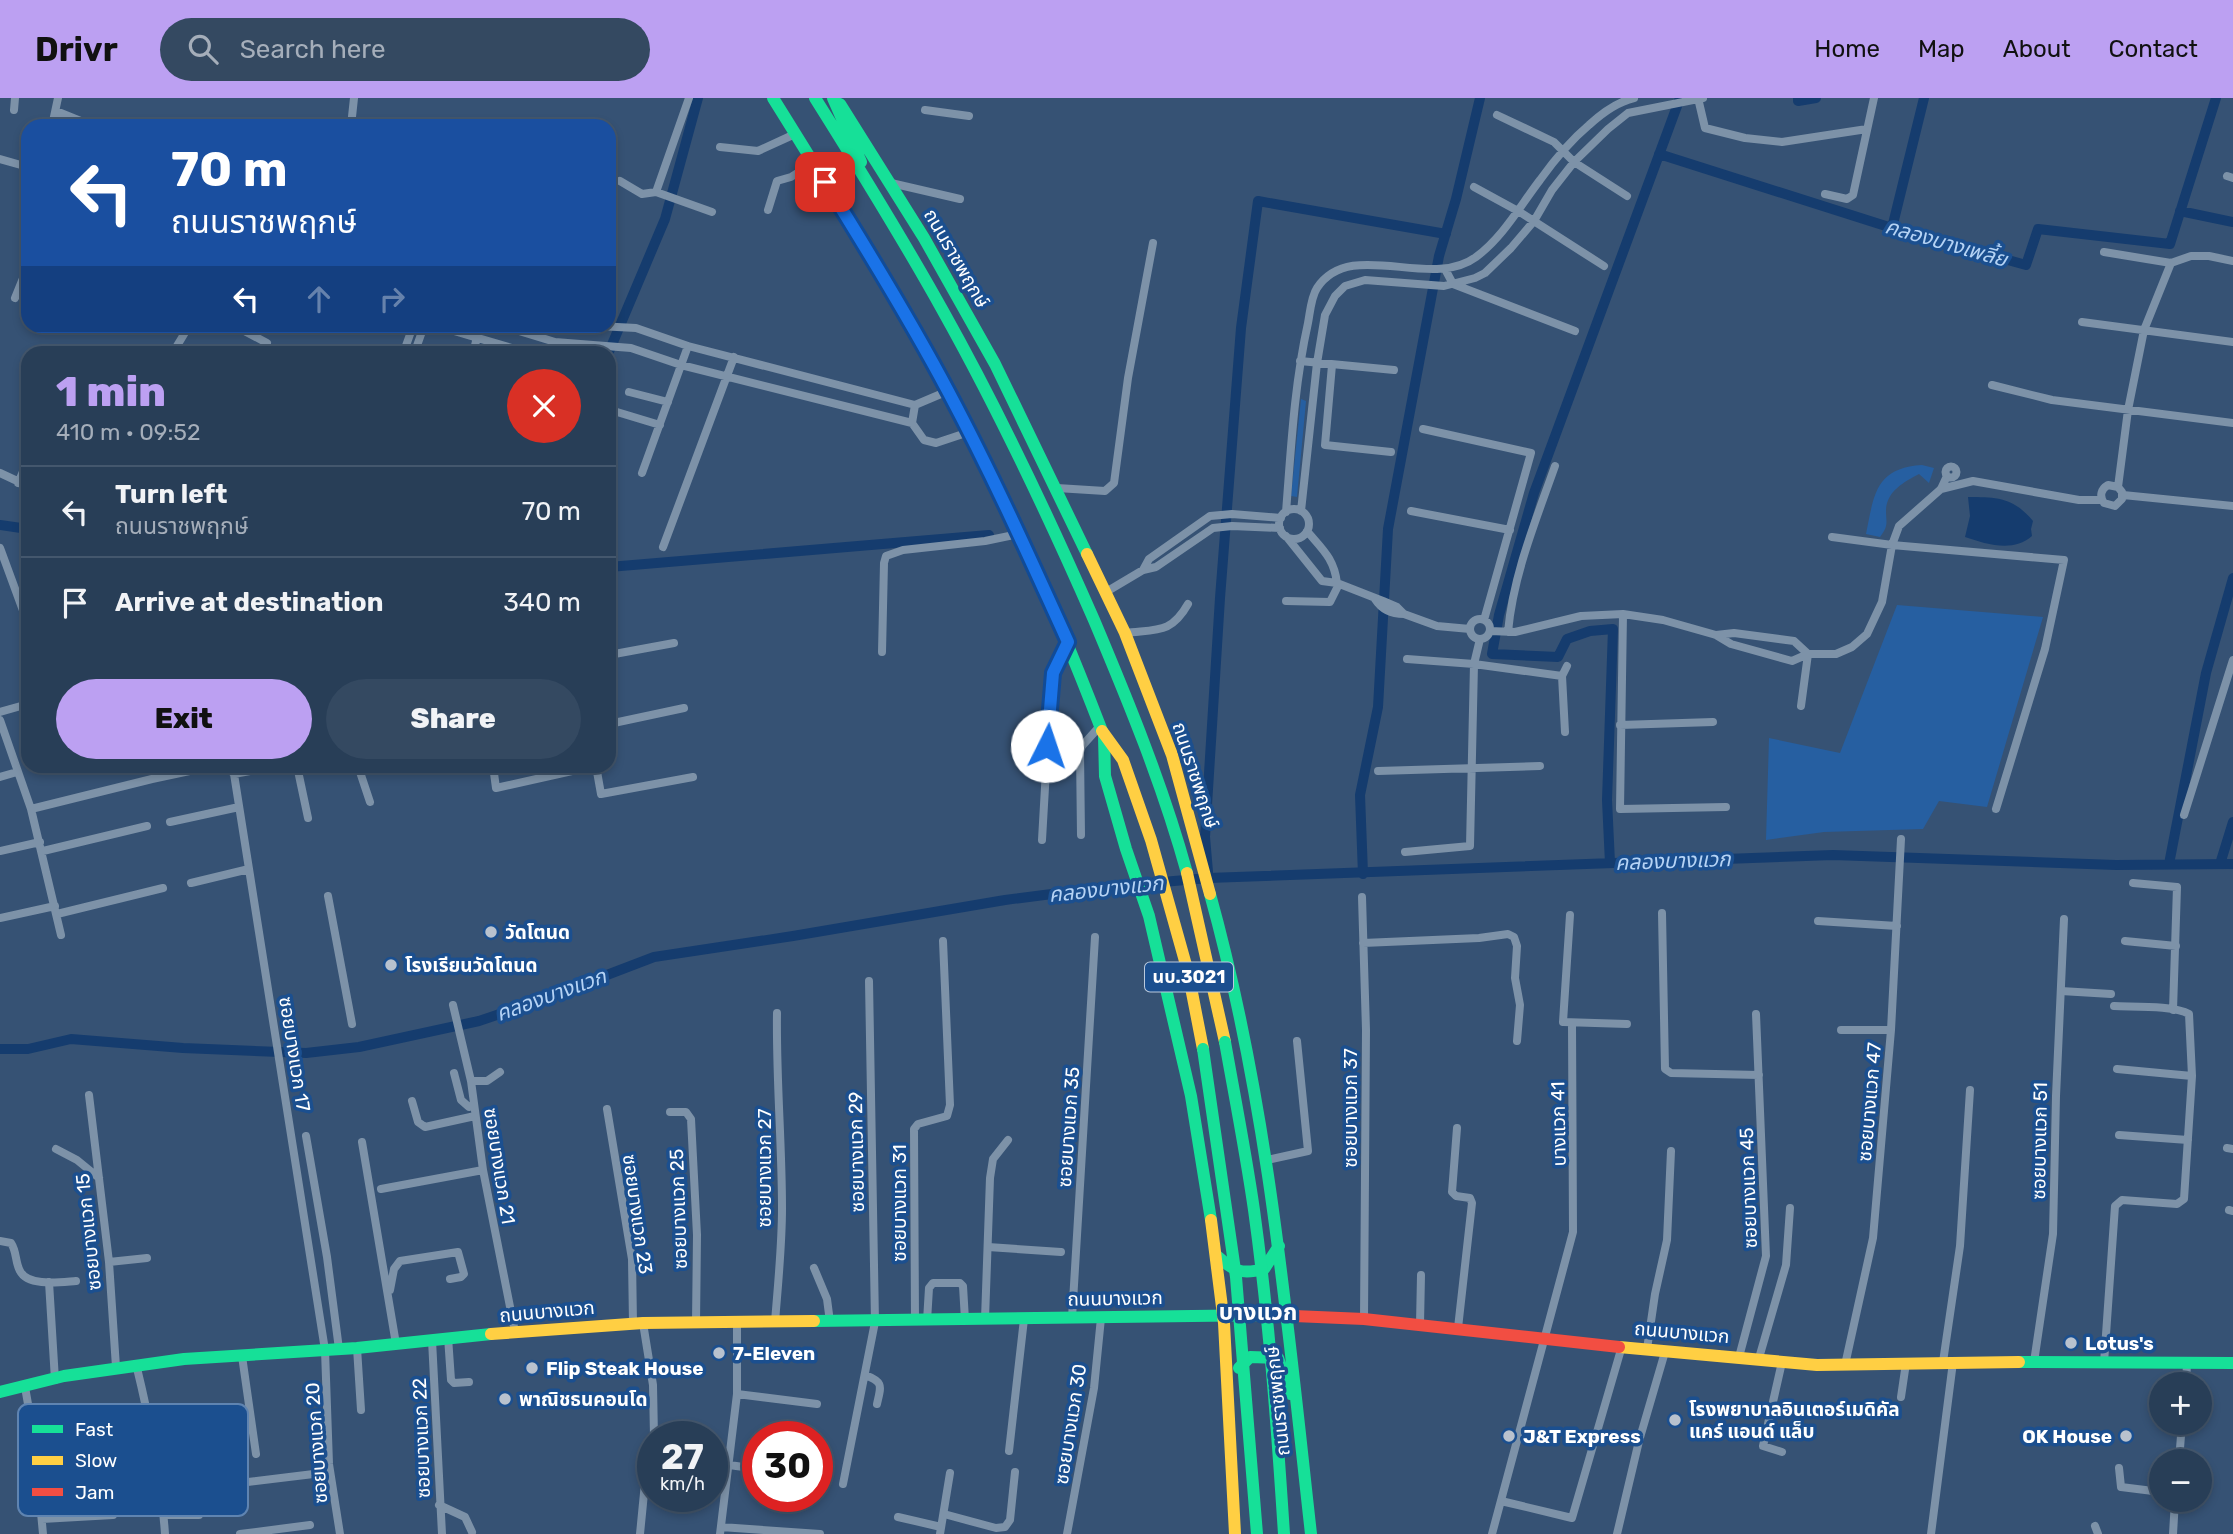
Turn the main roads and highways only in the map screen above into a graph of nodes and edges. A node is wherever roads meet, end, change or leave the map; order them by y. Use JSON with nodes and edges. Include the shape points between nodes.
{"nodes":[{"id":1,"x":766,"y":98,"type":"edge"},
{"id":2,"x":815,"y":98,"type":"edge"},
{"id":3,"x":834,"y":98,"type":"edge"},
{"id":4,"x":777,"y":104,"type":"edge"},
{"id":5,"x":881,"y":206,"type":"junction"},
{"id":6,"x":1102,"y":731,"type":"junction"},
{"id":7,"x":1279,"y":1246,"type":"junction"},
{"id":8,"x":1217,"y":1256,"type":"junction"},
{"id":9,"x":1223,"y":1314,"type":"junction"},
{"id":10,"x":1287,"y":1314,"type":"junction"},
{"id":11,"x":2233,"y":1363,"type":"edge"},
{"id":12,"x":0,"y":1392,"type":"edge"},
{"id":13,"x":1299,"y":1424,"type":"junction"},
{"id":14,"x":1230,"y":1427,"type":"junction"},
{"id":15,"x":1235,"y":1534,"type":"edge"},
{"id":16,"x":1257,"y":1534,"type":"edge"},
{"id":17,"x":1284,"y":1534,"type":"edge"},
{"id":18,"x":1311,"y":1534,"type":"edge"}],
"edges":[{"from":1,"to":4,"type":"main road","name":"ถนนราชพฤกษ์","number":"นบ.3021"},
{"from":2,"to":5,"type":"main road","name":"ถนนราชพฤกษ์","number":"นบ.3021"},
{"from":3,"to":5,"type":"main road"},
{"from":3,"to":7,"type":"main road","name":"ถนนราชพฤกษ์","number":"นบ.3021","via":[[891,183],[989,354],[1125,633],[1172,755],[1212,893],[1238,1004]]},
{"from":4,"to":6,"type":"main road","name":"ถนนราชพฤกษ์","number":"นบ.3021","via":[[948,391],[1068,642]]},
{"from":5,"to":17,"type":"main road","name":"ถนนราชพฤกษ์","number":"นบ.3021","bridge":true,"via":[[960,342],[1048,516],[1116,671],[1174,830],[1206,946],[1247,1163],[1278,1433]]},
{"from":6,"to":8,"type":"main road","name":"ถนนราชพฤกษ์","number":"นบ.3021","via":[[1105,776],[1149,916],[1191,1096]]},
{"from":6,"to":16,"type":"main road","name":"ถนนราชพฤกษ์","number":"นบ.3021","bridge":true,"via":[[1123,760],[1151,840],[1188,972],[1203,1049],[1234,1264]]},
{"from":7,"to":8,"type":"main road","via":[[1268,1265],[1253,1272],[1234,1271]]},
{"from":7,"to":10,"type":"main road","name":"ถนนราชพฤกษ์","number":"นบ.3021"},
{"from":8,"to":9,"type":"main road","name":"ถนนราชพฤกษ์","number":"นบ.3021"},
{"from":9,"to":10,"type":"main road","name":"ถนนบางแวก"},
{"from":9,"to":12,"type":"main road","name":"ถนนบางแวก","via":[[638,1323],[136,1364]]},
{"from":9,"to":14,"type":"main road","name":"ถนนราชพฤกษ์","number":"นบ.3021"},
{"from":10,"to":11,"type":"main road","name":"ถนนบางแวก","via":[[1782,1362]]},
{"from":10,"to":13,"type":"main road","name":"ถนนราชพฤกษ์","number":"นบ.3021"},
{"from":13,"to":14,"type":"main road","via":[[1278,1359],[1251,1355],[1241,1362],[1236,1375]]},
{"from":13,"to":18,"type":"main road","name":"ถนนราชพฤกษ์","number":"นบ.3021"},
{"from":14,"to":15,"type":"main road","name":"ถนนราชพฤกษ์","number":"นบ.3021"}]}
